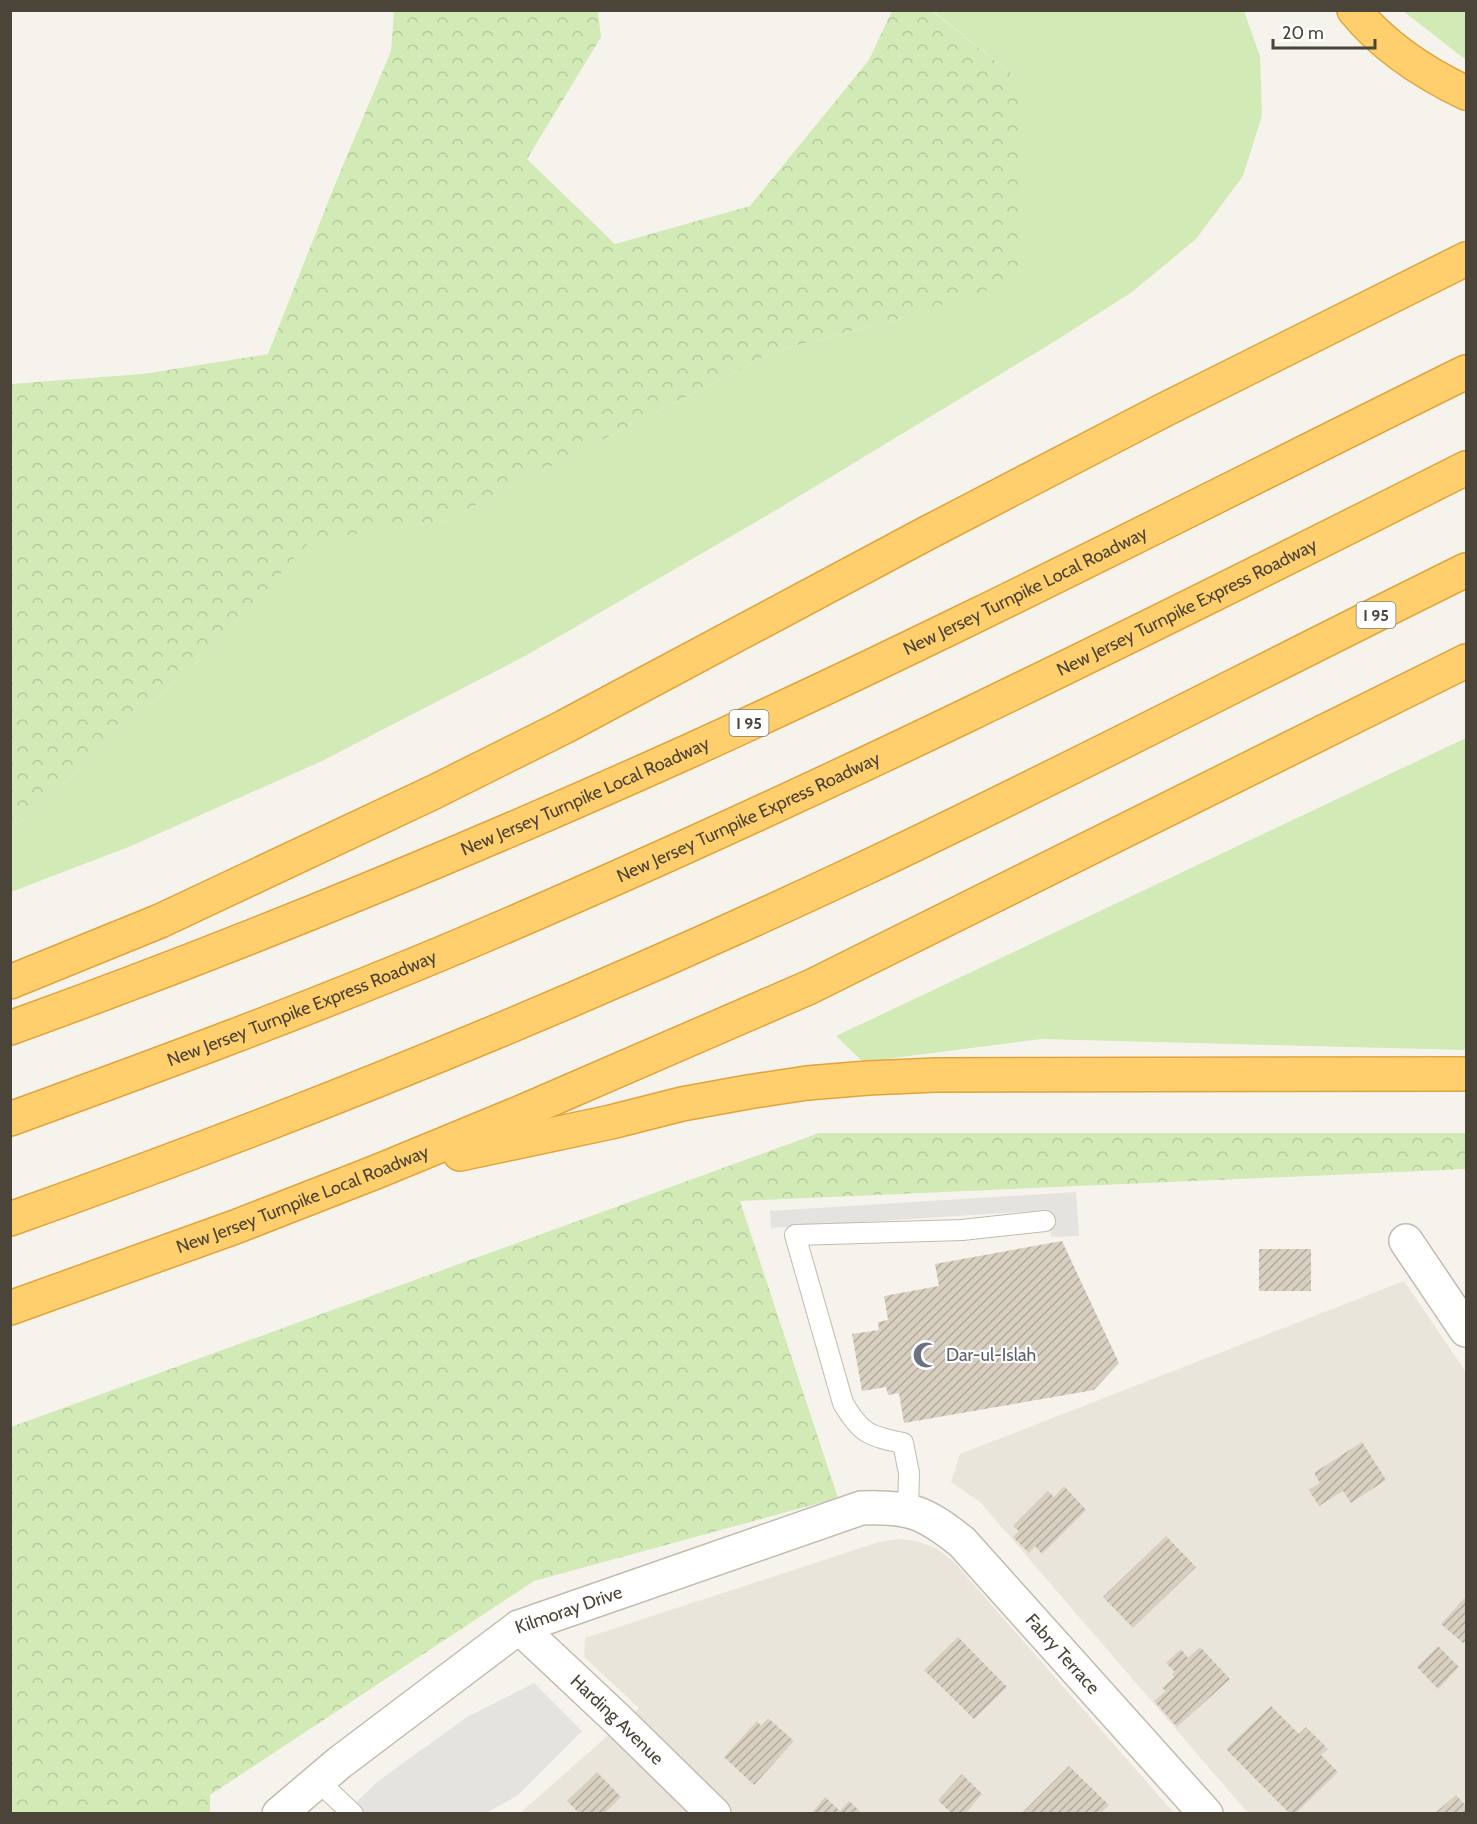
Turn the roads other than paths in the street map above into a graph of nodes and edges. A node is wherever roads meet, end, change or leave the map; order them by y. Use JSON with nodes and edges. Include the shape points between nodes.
{"nodes":[{"id":1,"x":1354,"y":10,"type":"edge"},
{"id":2,"x":1467,"y":93,"type":"edge"},
{"id":3,"x":1467,"y":259,"type":"edge"},
{"id":4,"x":1467,"y":372,"type":"edge"},
{"id":5,"x":1467,"y":468,"type":"edge"},
{"id":6,"x":1467,"y":570,"type":"edge"},
{"id":7,"x":1467,"y":661,"type":"edge"},
{"id":8,"x":10,"y":982,"type":"edge"},
{"id":9,"x":10,"y":1028,"type":"edge"},
{"id":10,"x":1467,"y":1074,"type":"edge"},
{"id":11,"x":10,"y":1119,"type":"edge"},
{"id":12,"x":376,"y":1172,"type":"junction"},
{"id":13,"x":10,"y":1219,"type":"edge"},
{"id":14,"x":1045,"y":1221,"type":"dead end"},
{"id":15,"x":1406,"y":1241,"type":"dead end"},
{"id":16,"x":10,"y":1308,"type":"edge"},
{"id":17,"x":1467,"y":1330,"type":"edge"},
{"id":18,"x":908,"y":1510,"type":"junction"},
{"id":19,"x":519,"y":1627,"type":"junction"},
{"id":20,"x":317,"y":1780,"type":"junction"},
{"id":21,"x":279,"y":1814,"type":"edge"},
{"id":22,"x":353,"y":1814,"type":"edge"},
{"id":23,"x":714,"y":1814,"type":"edge"},
{"id":24,"x":1206,"y":1814,"type":"edge"}],
"edges":[{"from":1,"to":2,"type":"highway","via":[[1382,40],[1410,61]]},
{"from":3,"to":8,"type":"highway","via":[[1142,421],[575,722],[434,792],[160,921]]},
{"from":4,"to":9,"type":"highway","name":"New Jersey Turnpike Local Roadway","number":"I 95","via":[[677,757],[329,906]]},
{"from":5,"to":11,"type":"highway","name":"New Jersey Turnpike Express Roadway","via":[[907,744],[663,856],[364,985]]},
{"from":6,"to":13,"type":"highway","number":"I 95","via":[[1002,802],[698,944],[355,1089]]},
{"from":7,"to":12,"type":"highway","name":"New Jersey Turnpike Local Roadway","via":[[810,987]]},
{"from":10,"to":12,"type":"highway","via":[[858,1078],[693,1102]]},
{"from":12,"to":16,"type":"highway","name":"New Jersey Turnpike Local Roadway"},
{"from":14,"to":18,"type":"lane","via":[[962,1230],[795,1235],[843,1403],[853,1420],[872,1437],[903,1443],[909,1473]]},
{"from":15,"to":17,"type":"street"},
{"from":18,"to":19,"type":"street","name":"Kilmoray Drive","via":[[861,1508]]},
{"from":18,"to":24,"type":"street","name":"Fabry Terrace","via":[[935,1521],[962,1542]]},
{"from":19,"to":20,"type":"street","name":"Kilmoray Drive"},
{"from":19,"to":23,"type":"street","name":"Harding Avenue"},
{"from":20,"to":21,"type":"street","name":"Kilmoray Drive"},
{"from":20,"to":22,"type":"lane"}]}
